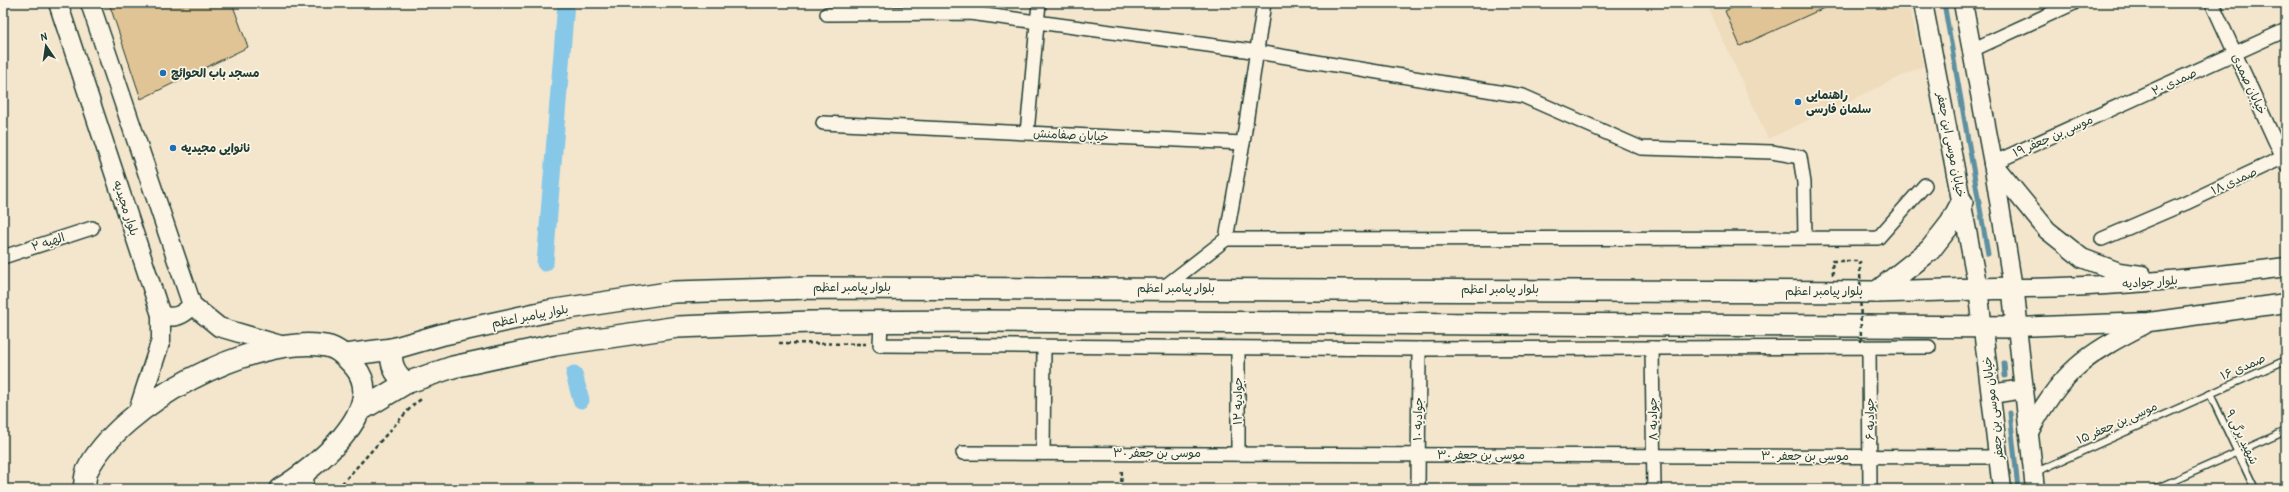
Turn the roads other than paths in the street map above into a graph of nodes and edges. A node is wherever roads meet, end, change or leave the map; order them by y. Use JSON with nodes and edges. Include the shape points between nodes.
{"nodes":[{"id":1,"x":58,"y":3,"type":"edge"},
{"id":2,"x":90,"y":3,"type":"edge"},
{"id":3,"x":1040,"y":3,"type":"edge"},
{"id":4,"x":1264,"y":3,"type":"edge"},
{"id":5,"x":1923,"y":3,"type":"edge"},
{"id":6,"x":1963,"y":3,"type":"edge"},
{"id":7,"x":2074,"y":3,"type":"edge"},
{"id":8,"x":2212,"y":3,"type":"edge"},
{"id":9,"x":827,"y":14,"type":"dead end"},
{"id":10,"x":1037,"y":20,"type":"junction"},
{"id":11,"x":2286,"y":30,"type":"edge"},
{"id":12,"x":1972,"y":50,"type":"junction"},
{"id":13,"x":1256,"y":52,"type":"junction"},
{"id":14,"x":2235,"y":53,"type":"junction"},
{"id":15,"x":2112,"y":110,"type":"joint"},
{"id":16,"x":823,"y":123,"type":"dead end"},
{"id":17,"x":1027,"y":133,"type":"junction"},
{"id":18,"x":1243,"y":144,"type":"junction"},
{"id":19,"x":2285,"y":160,"type":"edge"},
{"id":20,"x":1993,"y":163,"type":"junction"},
{"id":21,"x":1925,"y":185,"type":"dead end"},
{"id":22,"x":1962,"y":202,"type":"junction"},
{"id":23,"x":92,"y":228,"type":"dead end"},
{"id":24,"x":1806,"y":238,"type":"junction"},
{"id":25,"x":1226,"y":239,"type":"junction"},
{"id":26,"x":2102,"y":239,"type":"dead end"},
{"id":27,"x":3,"y":257,"type":"edge"},
{"id":28,"x":2286,"y":267,"type":"edge"},
{"id":29,"x":2178,"y":281,"type":"junction"},
{"id":30,"x":1163,"y":288,"type":"junction"},
{"id":31,"x":1978,"y":288,"type":"junction"},
{"id":32,"x":2012,"y":288,"type":"junction"},
{"id":33,"x":1877,"y":292,"type":"junction"},
{"id":34,"x":2286,"y":303,"type":"edge"},
{"id":35,"x":192,"y":305,"type":"junction"},
{"id":36,"x":161,"y":315,"type":"junction"},
{"id":37,"x":881,"y":322,"type":"junction"},
{"id":38,"x":2149,"y":322,"type":"junction"},
{"id":39,"x":1984,"y":327,"type":"junction"},
{"id":40,"x":2017,"y":327,"type":"junction"},
{"id":41,"x":284,"y":346,"type":"junction"},
{"id":42,"x":1865,"y":346,"type":"junction"},
{"id":43,"x":1929,"y":347,"type":"dead end"},
{"id":44,"x":1044,"y":348,"type":"junction"},
{"id":45,"x":1238,"y":348,"type":"junction"},
{"id":46,"x":1652,"y":348,"type":"junction"},
{"id":47,"x":392,"y":349,"type":"junction"},
{"id":48,"x":1419,"y":349,"type":"junction"},
{"id":49,"x":345,"y":355,"type":"junction"},
{"id":50,"x":2286,"y":360,"type":"edge"},
{"id":51,"x":406,"y":383,"type":"junction"},
{"id":52,"x":2024,"y":389,"type":"junction"},
{"id":53,"x":1991,"y":394,"type":"junction"},
{"id":54,"x":2210,"y":394,"type":"junction"},
{"id":55,"x":361,"y":410,"type":"junction"},
{"id":56,"x":137,"y":414,"type":"junction"},
{"id":57,"x":2286,"y":431,"type":"edge"},
{"id":58,"x":2029,"y":432,"type":"junction"},
{"id":59,"x":963,"y":452,"type":"dead end"},
{"id":60,"x":2238,"y":452,"type":"junction"},
{"id":61,"x":1043,"y":453,"type":"junction"},
{"id":62,"x":1238,"y":454,"type":"junction"},
{"id":63,"x":1418,"y":454,"type":"junction"},
{"id":64,"x":1654,"y":455,"type":"junction"},
{"id":65,"x":1870,"y":456,"type":"junction"},
{"id":66,"x":1998,"y":457,"type":"junction"},
{"id":67,"x":310,"y":468,"type":"junction"},
{"id":68,"x":2034,"y":481,"type":"edge"},
{"id":69,"x":84,"y":489,"type":"edge"},
{"id":70,"x":280,"y":489,"type":"edge"},
{"id":71,"x":304,"y":489,"type":"edge"},
{"id":72,"x":1418,"y":489,"type":"edge"},
{"id":73,"x":1654,"y":489,"type":"edge"},
{"id":74,"x":1870,"y":489,"type":"edge"},
{"id":75,"x":2002,"y":489,"type":"edge"},
{"id":76,"x":2155,"y":489,"type":"edge"},
{"id":77,"x":2255,"y":489,"type":"edge"}],
"edges":[{"from":1,"to":36,"type":"main road","name":"بلوار مجیدیه"},
{"from":2,"to":35,"type":"main road"},
{"from":3,"to":10,"type":"street","name":"خیابان صفامنش"},
{"from":4,"to":13,"type":"street"},
{"from":5,"to":22,"type":"main road","name":"خیابان موسی ابن جعفر"},
{"from":6,"to":12,"type":"main road"},
{"from":7,"to":12,"type":"street"},
{"from":8,"to":14,"type":"street","name":"خیابان صمدی"},
{"from":9,"to":10,"type":"street","via":[[970,13]]},
{"from":10,"to":13,"type":"street"},
{"from":10,"to":17,"type":"street","name":"خیابان صفامنش"},
{"from":11,"to":14,"type":"street","name":"صمدی ۲۰"},
{"from":12,"to":20,"type":"main road"},
{"from":13,"to":18,"type":"street"},
{"from":13,"to":24,"type":"street","via":[[1523,96],[1641,148],[1772,152],[1800,157],[1804,183]]},
{"from":14,"to":15,"type":"street","name":"صمدی ۲۰"},
{"from":14,"to":19,"type":"street","name":"خیابان صمدی"},
{"from":15,"to":20,"type":"street","name":"موسی بن جعفر ۱۹"},
{"from":16,"to":17,"type":"street"},
{"from":17,"to":18,"type":"street","name":"خیابان صفامنش"},
{"from":18,"to":25,"type":"street"},
{"from":19,"to":26,"type":"street","name":"صمدی ۱۸"},
{"from":20,"to":29,"type":"main road","via":[[2047,230],[2082,258],[2119,272]]},
{"from":20,"to":32,"type":"main road"},
{"from":21,"to":24,"type":"street","via":[[1878,238]]},
{"from":22,"to":31,"type":"main road","name":"خیابان موسی ابن جعفر"},
{"from":22,"to":33,"type":"main road","via":[[1951,223],[1930,250]]},
{"from":23,"to":27,"type":"street","name":"الهیه ۲"},
{"from":24,"to":25,"type":"street"},
{"from":25,"to":30,"type":"street"},
{"from":28,"to":29,"type":"main road","name":"بلوار جوادیه"},
{"from":29,"to":32,"type":"main road","name":"بلوار جوادیه"},
{"from":30,"to":33,"type":"main road","name":"بلوار پیامبر اعظم"},
{"from":30,"to":47,"type":"main road","name":"بلوار پیامبر اعظم","via":[[810,288],[674,292],[549,310],[444,334]]},
{"from":31,"to":32,"type":"main road","name":"بلوار پیامبر اعظم"},
{"from":31,"to":33,"type":"main road","name":"بلوار پیامبر اعظم"},
{"from":31,"to":39,"type":"main road","name":"خیابان موسی ابن جعفر"},
{"from":32,"to":40,"type":"main road"},
{"from":34,"to":38,"type":"main road"},
{"from":35,"to":36,"type":"main road","via":[[182,315]]},
{"from":35,"to":41,"type":"main road","via":[[218,327]]},
{"from":36,"to":56,"type":"main road","name":"بلوار مجیدیه","via":[[161,340]]},
{"from":37,"to":39,"type":"main road"},
{"from":37,"to":44,"type":"street","via":[[880,345]]},
{"from":37,"to":51,"type":"main road","via":[[678,327],[555,345],[453,368]]},
{"from":38,"to":40,"type":"main road"},
{"from":38,"to":58,"type":"main road","via":[[2089,356],[2064,378],[2044,403]]},
{"from":39,"to":40,"type":"main road"},
{"from":39,"to":53,"type":"main road","name":"خیابان موسی بن جعفر"},
{"from":40,"to":52,"type":"main road"},
{"from":41,"to":49,"type":"main road","via":[[327,346]]},
{"from":41,"to":56,"type":"main road","via":[[251,354],[220,366],[171,391]]},
{"from":42,"to":43,"type":"street"},
{"from":42,"to":46,"type":"street"},
{"from":42,"to":65,"type":"street","name":"جوادیه ۶"},
{"from":44,"to":45,"type":"street"},
{"from":44,"to":61,"type":"street"},
{"from":45,"to":48,"type":"street"},
{"from":45,"to":62,"type":"street","name":"جوادیه ۱۲"},
{"from":46,"to":48,"type":"street"},
{"from":46,"to":64,"type":"street","name":"جوادیه ۸"},
{"from":47,"to":49,"type":"main road","name":"بلوار پیامبر اعظم"},
{"from":47,"to":51,"type":"main road","via":[[393,368]]},
{"from":48,"to":63,"type":"street","name":"جوادیه ۱۰"},
{"from":49,"to":55,"type":"main road","via":[[358,370],[364,390]]},
{"from":50,"to":54,"type":"lane","name":"صمدی ۱۶"},
{"from":51,"to":55,"type":"main road"},
{"from":52,"to":53,"type":"main road"},
{"from":52,"to":58,"type":"main road"},
{"from":53,"to":66,"type":"main road","name":"خیابان موسی بن جعفر"},
{"from":54,"to":60,"type":"lane","name":"شهید برگی ۹"},
{"from":54,"to":68,"type":"lane","name":"موسی بن جعفر ۱۵"},
{"from":55,"to":67,"type":"main road","via":[[336,445]]},
{"from":56,"to":69,"type":"main road","via":[[108,442],[87,472]]},
{"from":57,"to":60,"type":"lane"},
{"from":58,"to":68,"type":"main road"},
{"from":59,"to":61,"type":"street","name":"موسی بن جعفر ۳۰"},
{"from":60,"to":76,"type":"lane"},
{"from":60,"to":77,"type":"lane","name":"شهید برگی ۹"},
{"from":61,"to":62,"type":"street","name":"موسی بن جعفر ۳۰"},
{"from":62,"to":63,"type":"street","name":"موسی بن جعفر ۳۰"},
{"from":63,"to":64,"type":"street","name":"موسی بن جعفر ۳۰"},
{"from":63,"to":72,"type":"street","name":"جوادیه ۱۰"},
{"from":64,"to":65,"type":"street","name":"موسی بن جعفر ۳۰"},
{"from":64,"to":73,"type":"street","name":"جوادیه ۸"},
{"from":65,"to":66,"type":"street","name":"موسی بن جعفر ۳۰"},
{"from":65,"to":74,"type":"street","name":"جوادیه ۶"},
{"from":66,"to":75,"type":"main road","name":"خیابان موسی بن جعفر"},
{"from":67,"to":70,"type":"main road"},
{"from":67,"to":71,"type":"street"}]}
